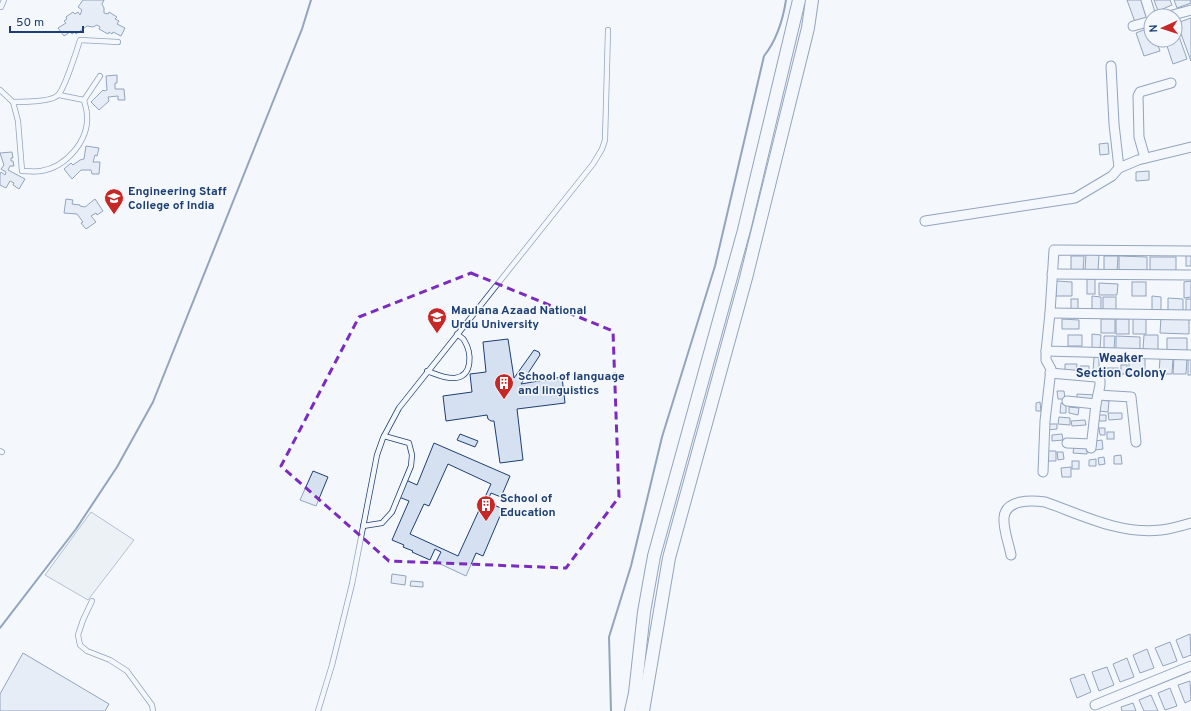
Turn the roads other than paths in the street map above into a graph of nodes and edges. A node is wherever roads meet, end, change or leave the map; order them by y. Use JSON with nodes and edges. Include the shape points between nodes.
{"nodes":[{"id":1,"x":4,"y":0,"type":"edge"},
{"id":2,"x":799,"y":0,"type":"edge"},
{"id":3,"x":812,"y":0,"type":"edge"},
{"id":4,"x":1,"y":7,"type":"edge"},
{"id":5,"x":1143,"y":23,"type":"edge"},
{"id":6,"x":1133,"y":26,"type":"dead end"},
{"id":7,"x":608,"y":30,"type":"dead end"},
{"id":8,"x":118,"y":42,"type":"dead end"},
{"id":9,"x":1111,"y":66,"type":"dead end"},
{"id":10,"x":100,"y":76,"type":"dead end"},
{"id":11,"x":1171,"y":82,"type":"dead end"},
{"id":12,"x":0,"y":90,"type":"edge"},
{"id":13,"x":59,"y":95,"type":"junction"},
{"id":14,"x":84,"y":100,"type":"junction"},
{"id":15,"x":13,"y":102,"type":"junction"},
{"id":16,"x":1191,"y":147,"type":"edge"},
{"id":17,"x":1145,"y":158,"type":"junction"},
{"id":18,"x":1119,"y":168,"type":"junction"},
{"id":19,"x":925,"y":221,"type":"dead end"},
{"id":20,"x":1191,"y":251,"type":"edge"},
{"id":21,"x":1052,"y":274,"type":"junction"},
{"id":22,"x":1191,"y":276,"type":"edge"},
{"id":23,"x":1050,"y":313,"type":"junction"},
{"id":24,"x":1191,"y":315,"type":"edge"},
{"id":25,"x":457,"y":334,"type":"junction"},
{"id":26,"x":1046,"y":351,"type":"junction"},
{"id":27,"x":1191,"y":355,"type":"edge"},
{"id":28,"x":428,"y":371,"type":"junction"},
{"id":29,"x":1050,"y":373,"type":"junction"},
{"id":30,"x":1097,"y":400,"type":"junction"},
{"id":31,"x":1067,"y":401,"type":"dead end"},
{"id":32,"x":384,"y":436,"type":"junction"},
{"id":33,"x":1136,"y":442,"type":"dead end"},
{"id":34,"x":1067,"y":443,"type":"dead end"},
{"id":35,"x":1044,"y":472,"type":"dead end"},
{"id":36,"x":1191,"y":523,"type":"edge"},
{"id":37,"x":363,"y":526,"type":"junction"},
{"id":38,"x":1011,"y":555,"type":"dead end"},
{"id":39,"x":92,"y":601,"type":"dead end"},
{"id":40,"x":1191,"y":666,"type":"edge"},
{"id":41,"x":1094,"y":705,"type":"dead end"},
{"id":42,"x":153,"y":711,"type":"edge"},
{"id":43,"x":318,"y":711,"type":"edge"},
{"id":44,"x":631,"y":711,"type":"edge"},
{"id":45,"x":643,"y":711,"type":"edge"}],
"edges":[{"from":1,"to":4,"type":"lane"},
{"from":2,"to":44,"type":"street","via":[[744,230],[654,556]]},
{"from":3,"to":45,"type":"street","via":[[808,28],[746,278],[669,558]]},
{"from":5,"to":6,"type":"street"},
{"from":7,"to":25,"type":"lane","via":[[606,130],[602,149],[593,164]]},
{"from":8,"to":13,"type":"lane","via":[[80,40]]},
{"from":9,"to":18,"type":"street"},
{"from":10,"to":14,"type":"lane"},
{"from":11,"to":17,"type":"street","via":[[1140,92],[1138,96],[1139,137]]},
{"from":12,"to":15,"type":"lane"},
{"from":13,"to":14,"type":"lane"},
{"from":13,"to":15,"type":"lane"},
{"from":14,"to":15,"type":"lane","via":[[88,116],[85,134],[76,150],[51,168],[33,172],[22,171],[18,120]]},
{"from":16,"to":17,"type":"street"},
{"from":17,"to":18,"type":"street"},
{"from":18,"to":19,"type":"street","via":[[1112,176],[1075,198]]},
{"from":20,"to":21,"type":"street","via":[[1054,250]]},
{"from":21,"to":22,"type":"street"},
{"from":21,"to":23,"type":"street"},
{"from":23,"to":24,"type":"street"},
{"from":23,"to":26,"type":"street"},
{"from":25,"to":28,"type":"lane"},
{"from":25,"to":28,"type":"lane","via":[[464,340],[470,359],[466,373],[451,378]]},
{"from":26,"to":27,"type":"street"},
{"from":26,"to":29,"type":"street"},
{"from":28,"to":32,"type":"lane","via":[[400,408]]},
{"from":29,"to":30,"type":"street","via":[[1096,377],[1100,380]]},
{"from":29,"to":35,"type":"street","via":[[1045,421]]},
{"from":30,"to":31,"type":"street"},
{"from":30,"to":33,"type":"street","via":[[1131,397]]},
{"from":30,"to":34,"type":"street","via":[[1091,446]]},
{"from":32,"to":37,"type":"lane","via":[[377,455]]},
{"from":32,"to":37,"type":"lane","via":[[408,443],[412,455],[411,466],[390,516],[382,523]]},
{"from":36,"to":38,"type":"street","via":[[1160,530],[1134,530],[1112,526],[1045,502],[1023,502],[1012,505],[1005,511],[1004,519]]},
{"from":37,"to":43,"type":"lane","via":[[352,584]]},
{"from":39,"to":42,"type":"lane","via":[[78,635],[80,645],[127,671],[152,705]]},
{"from":40,"to":41,"type":"street"}]}
